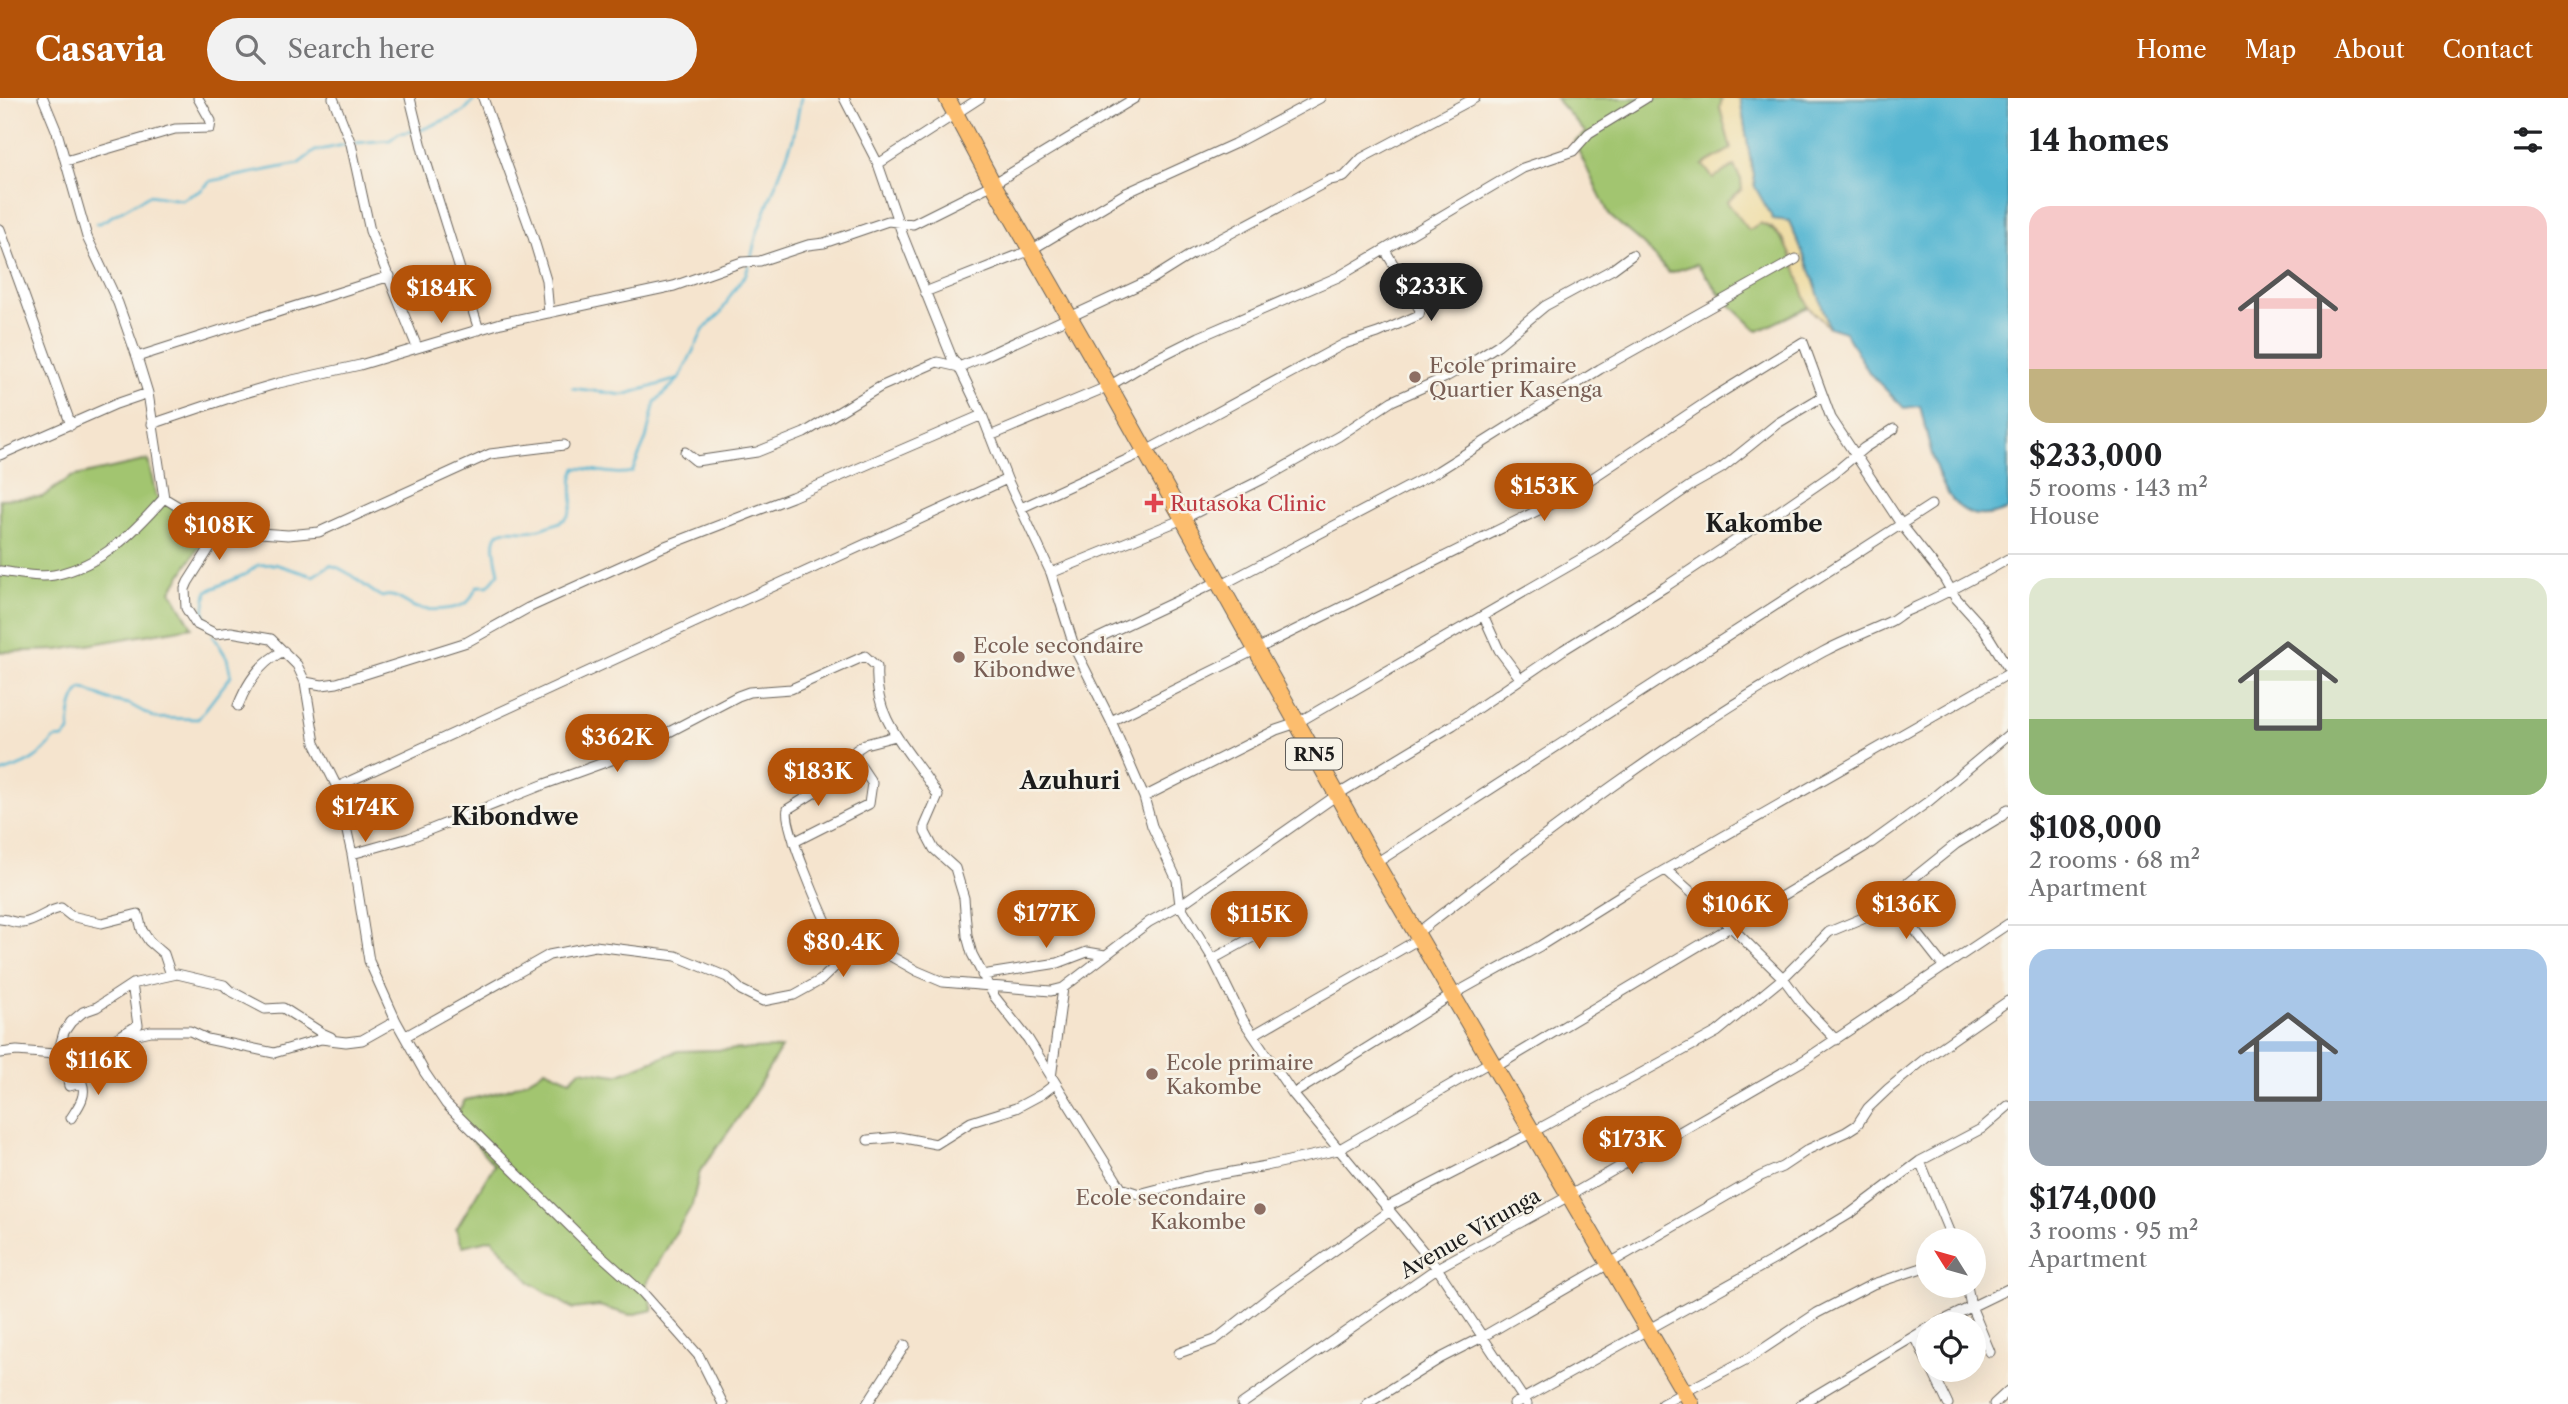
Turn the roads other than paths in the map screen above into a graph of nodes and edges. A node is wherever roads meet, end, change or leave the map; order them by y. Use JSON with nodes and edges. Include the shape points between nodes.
{"nodes":[{"id":1,"x":43,"y":98,"type":"edge"},
{"id":2,"x":198,"y":98,"type":"edge"},
{"id":3,"x":333,"y":98,"type":"edge"},
{"id":4,"x":410,"y":98,"type":"edge"},
{"id":5,"x":483,"y":98,"type":"edge"},
{"id":6,"x":844,"y":98,"type":"edge"},
{"id":7,"x":947,"y":98,"type":"edge"},
{"id":8,"x":980,"y":98,"type":"edge"},
{"id":9,"x":1135,"y":98,"type":"edge"},
{"id":10,"x":1320,"y":98,"type":"edge"},
{"id":11,"x":1475,"y":98,"type":"edge"},
{"id":12,"x":1646,"y":98,"type":"edge"},
{"id":13,"x":957,"y":114,"type":"junction"},
{"id":14,"x":66,"y":160,"type":"junction"},
{"id":15,"x":878,"y":164,"type":"junction"},
{"id":16,"x":993,"y":184,"type":"junction"},
{"id":17,"x":899,"y":223,"type":"junction"},
{"id":18,"x":0,"y":229,"type":"edge"},
{"id":19,"x":1031,"y":250,"type":"junction"},
{"id":20,"x":1385,"y":250,"type":"junction"},
{"id":21,"x":1632,"y":255,"type":"dead end"},
{"id":22,"x":1796,"y":259,"type":"dead end"},
{"id":23,"x":390,"y":276,"type":"junction"},
{"id":24,"x":925,"y":292,"type":"junction"},
{"id":25,"x":549,"y":313,"type":"junction"},
{"id":26,"x":1070,"y":319,"type":"junction"},
{"id":27,"x":479,"y":330,"type":"junction"},
{"id":28,"x":417,"y":347,"type":"junction"},
{"id":29,"x":137,"y":357,"type":"junction"},
{"id":30,"x":959,"y":367,"type":"junction"},
{"id":31,"x":1109,"y":386,"type":"junction"},
{"id":32,"x":148,"y":393,"type":"junction"},
{"id":33,"x":1823,"y":397,"type":"junction"},
{"id":34,"x":982,"y":415,"type":"junction"},
{"id":35,"x":71,"y":425,"type":"junction"},
{"id":36,"x":152,"y":425,"type":"junction"},
{"id":37,"x":1894,"y":429,"type":"dead end"},
{"id":38,"x":990,"y":436,"type":"junction"},
{"id":39,"x":564,"y":445,"type":"dead end"},
{"id":40,"x":685,"y":452,"type":"dead end"},
{"id":41,"x":1146,"y":452,"type":"junction"},
{"id":42,"x":0,"y":455,"type":"edge"},
{"id":43,"x":1856,"y":455,"type":"junction"},
{"id":44,"x":1007,"y":479,"type":"junction"},
{"id":45,"x":164,"y":498,"type":"junction"},
{"id":46,"x":1931,"y":505,"type":"dead end"},
{"id":47,"x":1021,"y":508,"type":"junction"},
{"id":48,"x":1183,"y":519,"type":"junction"},
{"id":49,"x":1901,"y":524,"type":"junction"},
{"id":50,"x":217,"y":530,"type":"junction"},
{"id":51,"x":2008,"y":559,"type":"edge"},
{"id":52,"x":0,"y":571,"type":"edge"},
{"id":53,"x":1051,"y":573,"type":"junction"},
{"id":54,"x":1218,"y":584,"type":"junction"},
{"id":55,"x":1951,"y":588,"type":"junction"},
{"id":56,"x":1484,"y":617,"type":"junction"},
{"id":57,"x":1075,"y":649,"type":"junction"},
{"id":58,"x":284,"y":651,"type":"junction"},
{"id":59,"x":1256,"y":651,"type":"junction"},
{"id":60,"x":2008,"y":668,"type":"edge"},
{"id":61,"x":2008,"y":674,"type":"edge"},
{"id":62,"x":1520,"y":678,"type":"junction"},
{"id":63,"x":305,"y":682,"type":"junction"},
{"id":64,"x":238,"y":706,"type":"dead end"},
{"id":65,"x":1111,"y":721,"type":"junction"},
{"id":66,"x":1297,"y":723,"type":"junction"},
{"id":67,"x":896,"y":736,"type":"junction"},
{"id":68,"x":2008,"y":736,"type":"edge"},
{"id":69,"x":859,"y":765,"type":"junction"},
{"id":70,"x":337,"y":788,"type":"junction"},
{"id":71,"x":1337,"y":795,"type":"junction"},
{"id":72,"x":1144,"y":797,"type":"junction"},
{"id":73,"x":2008,"y":809,"type":"edge"},
{"id":74,"x":794,"y":842,"type":"junction"},
{"id":75,"x":352,"y":854,"type":"junction"},
{"id":76,"x":1376,"y":863,"type":"junction"},
{"id":77,"x":1666,"y":870,"type":"junction"},
{"id":78,"x":1889,"y":897,"type":"junction"},
{"id":79,"x":1180,"y":905,"type":"junction"},
{"id":80,"x":1291,"y":916,"type":"dead end"},
{"id":81,"x":0,"y":919,"type":"edge"},
{"id":82,"x":2008,"y":924,"type":"edge"},
{"id":83,"x":1731,"y":927,"type":"junction"},
{"id":84,"x":1418,"y":937,"type":"junction"},
{"id":85,"x":848,"y":954,"type":"junction"},
{"id":86,"x":1105,"y":955,"type":"junction"},
{"id":87,"x":1213,"y":959,"type":"junction"},
{"id":88,"x":1944,"y":967,"type":"junction"},
{"id":89,"x":171,"y":975,"type":"junction"},
{"id":90,"x":982,"y":975,"type":"junction"},
{"id":91,"x":1783,"y":978,"type":"junction"},
{"id":92,"x":132,"y":984,"type":"junction"},
{"id":93,"x":987,"y":986,"type":"junction"},
{"id":94,"x":1063,"y":988,"type":"junction"},
{"id":95,"x":1452,"y":995,"type":"junction"},
{"id":96,"x":2008,"y":1001,"type":"edge"},
{"id":97,"x":396,"y":1021,"type":"junction"},
{"id":98,"x":1253,"y":1035,"type":"junction"},
{"id":99,"x":406,"y":1036,"type":"junction"},
{"id":100,"x":114,"y":1040,"type":"junction"},
{"id":101,"x":1836,"y":1040,"type":"junction"},
{"id":102,"x":346,"y":1042,"type":"junction"},
{"id":103,"x":0,"y":1053,"type":"edge"},
{"id":104,"x":58,"y":1054,"type":"junction"},
{"id":105,"x":79,"y":1056,"type":"junction"},
{"id":106,"x":1492,"y":1065,"type":"junction"},
{"id":107,"x":1053,"y":1081,"type":"junction"},
{"id":108,"x":1293,"y":1094,"type":"junction"},
{"id":109,"x":2008,"y":1106,"type":"edge"},
{"id":110,"x":71,"y":1118,"type":"dead end"},
{"id":111,"x":1531,"y":1133,"type":"junction"},
{"id":112,"x":868,"y":1140,"type":"dead end"},
{"id":113,"x":1338,"y":1150,"type":"junction"},
{"id":114,"x":1920,"y":1161,"type":"junction"},
{"id":115,"x":1569,"y":1196,"type":"junction"},
{"id":116,"x":1389,"y":1209,"type":"junction"},
{"id":117,"x":1948,"y":1228,"type":"edge"},
{"id":118,"x":1609,"y":1263,"type":"junction"},
{"id":119,"x":1437,"y":1268,"type":"junction"},
{"id":120,"x":1916,"y":1270,"type":"edge"},
{"id":121,"x":2008,"y":1289,"type":"edge"},
{"id":122,"x":1969,"y":1298,"type":"edge"},
{"id":123,"x":1971,"y":1306,"type":"junction"},
{"id":124,"x":1959,"y":1312,"type":"edge"},
{"id":125,"x":1648,"y":1329,"type":"junction"},
{"id":126,"x":1914,"y":1336,"type":"joint"},
{"id":127,"x":1482,"y":1337,"type":"junction"},
{"id":128,"x":1916,"y":1340,"type":"edge"},
{"id":129,"x":905,"y":1345,"type":"dead end"},
{"id":130,"x":1990,"y":1352,"type":"dead end"},
{"id":131,"x":1179,"y":1353,"type":"dead end"},
{"id":132,"x":1938,"y":1382,"type":"edge"},
{"id":133,"x":2008,"y":1391,"type":"edge"},
{"id":134,"x":1687,"y":1398,"type":"edge"},
{"id":135,"x":1525,"y":1401,"type":"edge"},
{"id":136,"x":723,"y":1404,"type":"edge"},
{"id":137,"x":867,"y":1404,"type":"edge"},
{"id":138,"x":1242,"y":1404,"type":"edge"},
{"id":139,"x":1367,"y":1404,"type":"edge"},
{"id":140,"x":1514,"y":1404,"type":"edge"},
{"id":141,"x":1662,"y":1404,"type":"edge"},
{"id":142,"x":1801,"y":1404,"type":"edge"},
{"id":143,"x":1948,"y":1404,"type":"edge"},
{"id":144,"x":1994,"y":1404,"type":"edge"}],
"edges":[{"from":1,"to":14,"type":"street"},
{"from":2,"to":14,"type":"street","via":[[211,121],[210,128],[175,129]]},
{"from":3,"to":23,"type":"street","via":[[351,144],[370,231]]},
{"from":4,"to":27,"type":"street"},
{"from":5,"to":25,"type":"street","via":[[533,237],[546,280]]},
{"from":6,"to":15,"type":"street"},
{"from":7,"to":13,"type":"highway","number":"RN5"},
{"from":8,"to":13,"type":"street"},
{"from":9,"to":16,"type":"street"},
{"from":10,"to":19,"type":"street","via":[[1126,193]]},
{"from":11,"to":26,"type":"street","via":[[1362,158],[1344,177],[1330,180]]},
{"from":12,"to":20,"type":"street","via":[[1589,133],[1573,151],[1523,168]]},
{"from":13,"to":15,"type":"street"},
{"from":13,"to":16,"type":"highway","number":"RN5"},
{"from":14,"to":29,"type":"street","via":[[88,237]]},
{"from":15,"to":17,"type":"street"},
{"from":16,"to":17,"type":"street","via":[[913,224]]},
{"from":16,"to":19,"type":"highway","number":"RN5"},
{"from":17,"to":24,"type":"street"},
{"from":17,"to":25,"type":"street","via":[[888,221],[674,286]]},
{"from":18,"to":35,"type":"street"},
{"from":19,"to":24,"type":"street"},
{"from":19,"to":26,"type":"highway","number":"RN5"},
{"from":20,"to":31,"type":"street","via":[[1338,277],[1199,337]]},
{"from":20,"to":41,"type":"street","via":[[1419,315],[1344,344]]},
{"from":21,"to":48,"type":"street","via":[[1545,306],[1498,345],[1454,372],[1392,401],[1263,479]]},
{"from":22,"to":54,"type":"street","via":[[1600,369],[1438,471]]},
{"from":23,"to":28,"type":"street"},
{"from":23,"to":29,"type":"street"},
{"from":24,"to":30,"type":"street"},
{"from":25,"to":27,"type":"street"},
{"from":26,"to":30,"type":"street"},
{"from":26,"to":31,"type":"highway","number":"RN5"},
{"from":27,"to":28,"type":"street"},
{"from":28,"to":36,"type":"street","via":[[234,396]]},
{"from":29,"to":32,"type":"street"},
{"from":30,"to":34,"type":"street"},
{"from":30,"to":40,"type":"street","via":[[937,362],[880,387],[804,433],[757,452],[696,461]]},
{"from":31,"to":38,"type":"street"},
{"from":31,"to":41,"type":"highway","number":"RN5"},
{"from":32,"to":35,"type":"street"},
{"from":32,"to":36,"type":"street"},
{"from":33,"to":43,"type":"street"},
{"from":33,"to":56,"type":"street","via":[[1777,423],[1722,468],[1630,529]]},
{"from":33,"to":59,"type":"street","via":[[1803,342],[1561,499]]},
{"from":34,"to":38,"type":"street"},
{"from":34,"to":63,"type":"street","via":[[663,547],[528,608],[467,642],[337,683]]},
{"from":35,"to":42,"type":"street"},
{"from":36,"to":45,"type":"street"},
{"from":37,"to":43,"type":"street"},
{"from":38,"to":44,"type":"street"},
{"from":39,"to":50,"type":"street","via":[[490,454],[319,532],[288,535]]},
{"from":41,"to":47,"type":"street"},
{"from":41,"to":48,"type":"highway","number":"RN5"},
{"from":43,"to":49,"type":"street"},
{"from":43,"to":62,"type":"street","via":[[1776,514]]},
{"from":44,"to":47,"type":"street"},
{"from":44,"to":70,"type":"street"},
{"from":45,"to":50,"type":"street"},
{"from":45,"to":52,"type":"street","via":[[100,559],[52,575]]},
{"from":46,"to":49,"type":"street"},
{"from":47,"to":53,"type":"street"},
{"from":48,"to":53,"type":"street"},
{"from":48,"to":54,"type":"highway","number":"RN5"},
{"from":49,"to":55,"type":"street"},
{"from":49,"to":76,"type":"street"},
{"from":50,"to":58,"type":"street","via":[[185,589],[190,618],[216,634],[271,639]]},
{"from":51,"to":55,"type":"street","via":[[1969,583]]},
{"from":53,"to":57,"type":"street"},
{"from":54,"to":57,"type":"street"},
{"from":54,"to":59,"type":"highway","number":"RN5"},
{"from":55,"to":60,"type":"street"},
{"from":55,"to":84,"type":"street","via":[[1822,653],[1682,738],[1559,826]]},
{"from":56,"to":62,"type":"street","via":[[1499,650]]},
{"from":56,"to":66,"type":"street"},
{"from":57,"to":65,"type":"street"},
{"from":58,"to":63,"type":"street"},
{"from":58,"to":64,"type":"street","via":[[258,670]]},
{"from":59,"to":65,"type":"street"},
{"from":59,"to":66,"type":"highway","number":"RN5"},
{"from":61,"to":77,"type":"street"},
{"from":62,"to":71,"type":"street"},
{"from":63,"to":70,"type":"street","via":[[315,743]]},
{"from":65,"to":72,"type":"street"},
{"from":66,"to":71,"type":"highway","number":"RN5"},
{"from":66,"to":72,"type":"street"},
{"from":67,"to":69,"type":"street","via":[[860,746],[855,753]]},
{"from":67,"to":75,"type":"street","via":[[881,708],[877,667],[865,656],[791,689],[738,696],[625,755],[409,838]]},
{"from":67,"to":90,"type":"street","via":[[938,796],[925,832],[934,849],[956,868],[967,936]]},
{"from":68,"to":83,"type":"street","via":[[1871,843]]},
{"from":69,"to":74,"type":"street","via":[[788,809]]},
{"from":69,"to":74,"type":"street","via":[[872,783],[869,804]]},
{"from":70,"to":75,"type":"street"},
{"from":71,"to":76,"type":"highway","number":"RN5"},
{"from":71,"to":79,"type":"street"},
{"from":72,"to":79,"type":"street","via":[[1177,880]]},
{"from":73,"to":78,"type":"street"},
{"from":74,"to":85,"type":"street","via":[[833,935]]},
{"from":75,"to":97,"type":"street","via":[[369,961]]},
{"from":76,"to":84,"type":"highway","number":"RN5"},
{"from":77,"to":83,"type":"street"},
{"from":77,"to":95,"type":"street"},
{"from":78,"to":88,"type":"street"},
{"from":78,"to":91,"type":"street","via":[[1865,918],[1829,932]]},
{"from":79,"to":86,"type":"street"},
{"from":79,"to":87,"type":"street"},
{"from":80,"to":87,"type":"street"},
{"from":81,"to":89,"type":"street","via":[[20,924],[61,908],[71,916],[102,923],[138,914],[142,930],[164,954]]},
{"from":82,"to":88,"type":"street","name":"Avenue Virunga"},
{"from":83,"to":91,"type":"street"},
{"from":83,"to":106,"type":"street"},
{"from":84,"to":95,"type":"highway","number":"RN5"},
{"from":84,"to":98,"type":"street"},
{"from":85,"to":93,"type":"street","via":[[871,945],[943,982]]},
{"from":85,"to":99,"type":"street","via":[[821,980],[794,995],[763,1001],[727,977],[676,956],[594,946],[550,956]]},
{"from":86,"to":90,"type":"street","via":[[1087,952],[1058,963]]},
{"from":86,"to":94,"type":"street"},
{"from":87,"to":98,"type":"street"},
{"from":88,"to":101,"type":"street","name":"Avenue Virunga"},
{"from":89,"to":92,"type":"street"},
{"from":89,"to":102,"type":"street","via":[[224,985],[265,1009],[283,1009],[322,1034]]},
{"from":90,"to":93,"type":"street"},
{"from":91,"to":101,"type":"street"},
{"from":91,"to":111,"type":"street","via":[[1717,1031]]},
{"from":92,"to":100,"type":"street","via":[[138,1025]]},
{"from":92,"to":104,"type":"street","via":[[71,1022]]},
{"from":93,"to":94,"type":"street"},
{"from":93,"to":107,"type":"street"},
{"from":94,"to":107,"type":"street"},
{"from":95,"to":106,"type":"highway","number":"RN5"},
{"from":95,"to":108,"type":"street"},
{"from":96,"to":118,"type":"street","via":[[1916,1066],[1868,1108],[1857,1125]]},
{"from":97,"to":99,"type":"street"},
{"from":97,"to":102,"type":"street","via":[[362,1040]]},
{"from":98,"to":108,"type":"street"},
{"from":99,"to":136,"type":"street","via":[[446,1104],[643,1293],[699,1356]]},
{"from":100,"to":102,"type":"street","via":[[151,1031],[190,1031],[207,1040],[274,1053],[321,1039]]},
{"from":100,"to":105,"type":"street","via":[[94,1044]]},
{"from":101,"to":115,"type":"street","name":"Avenue Virunga"},
{"from":103,"to":104,"type":"street"},
{"from":104,"to":105,"type":"street"},
{"from":105,"to":110,"type":"street","via":[[66,1072],[69,1086],[82,1083],[84,1088]]},
{"from":106,"to":111,"type":"highway","number":"RN5"},
{"from":106,"to":113,"type":"street"},
{"from":107,"to":112,"type":"street","via":[[1031,1100],[971,1122],[936,1144],[899,1137]]},
{"from":107,"to":113,"type":"street","via":[[1121,1188],[1139,1194]]},
{"from":108,"to":113,"type":"street"},
{"from":109,"to":114,"type":"street","via":[[1981,1129]]},
{"from":111,"to":115,"type":"highway","number":"RN5"},
{"from":111,"to":116,"type":"street"},
{"from":113,"to":116,"type":"street"},
{"from":114,"to":117,"type":"street"},
{"from":114,"to":125,"type":"street","via":[[1851,1213]]},
{"from":115,"to":118,"type":"highway","number":"RN5"},
{"from":115,"to":119,"type":"street","name":"Avenue Virunga"},
{"from":116,"to":119,"type":"street"},
{"from":116,"to":131,"type":"street","via":[[1214,1340]]},
{"from":118,"to":125,"type":"highway","number":"RN5"},
{"from":118,"to":127,"type":"street"},
{"from":119,"to":127,"type":"street"},
{"from":119,"to":138,"type":"street","name":"Avenue Virunga"},
{"from":120,"to":134,"type":"street","via":[[1873,1284],[1817,1313]]},
{"from":121,"to":123,"type":"street"},
{"from":122,"to":123,"type":"street"},
{"from":123,"to":124,"type":"street"},
{"from":123,"to":130,"type":"street"},
{"from":125,"to":134,"type":"highway","number":"RN5"},
{"from":125,"to":135,"type":"street"},
{"from":126,"to":128,"type":"street"},
{"from":126,"to":142,"type":"street"},
{"from":127,"to":135,"type":"street"},
{"from":127,"to":139,"type":"street"},
{"from":129,"to":137,"type":"street"},
{"from":132,"to":143,"type":"street"},
{"from":133,"to":144,"type":"street"},
{"from":134,"to":141,"type":"street"},
{"from":135,"to":140,"type":"street"}]}
